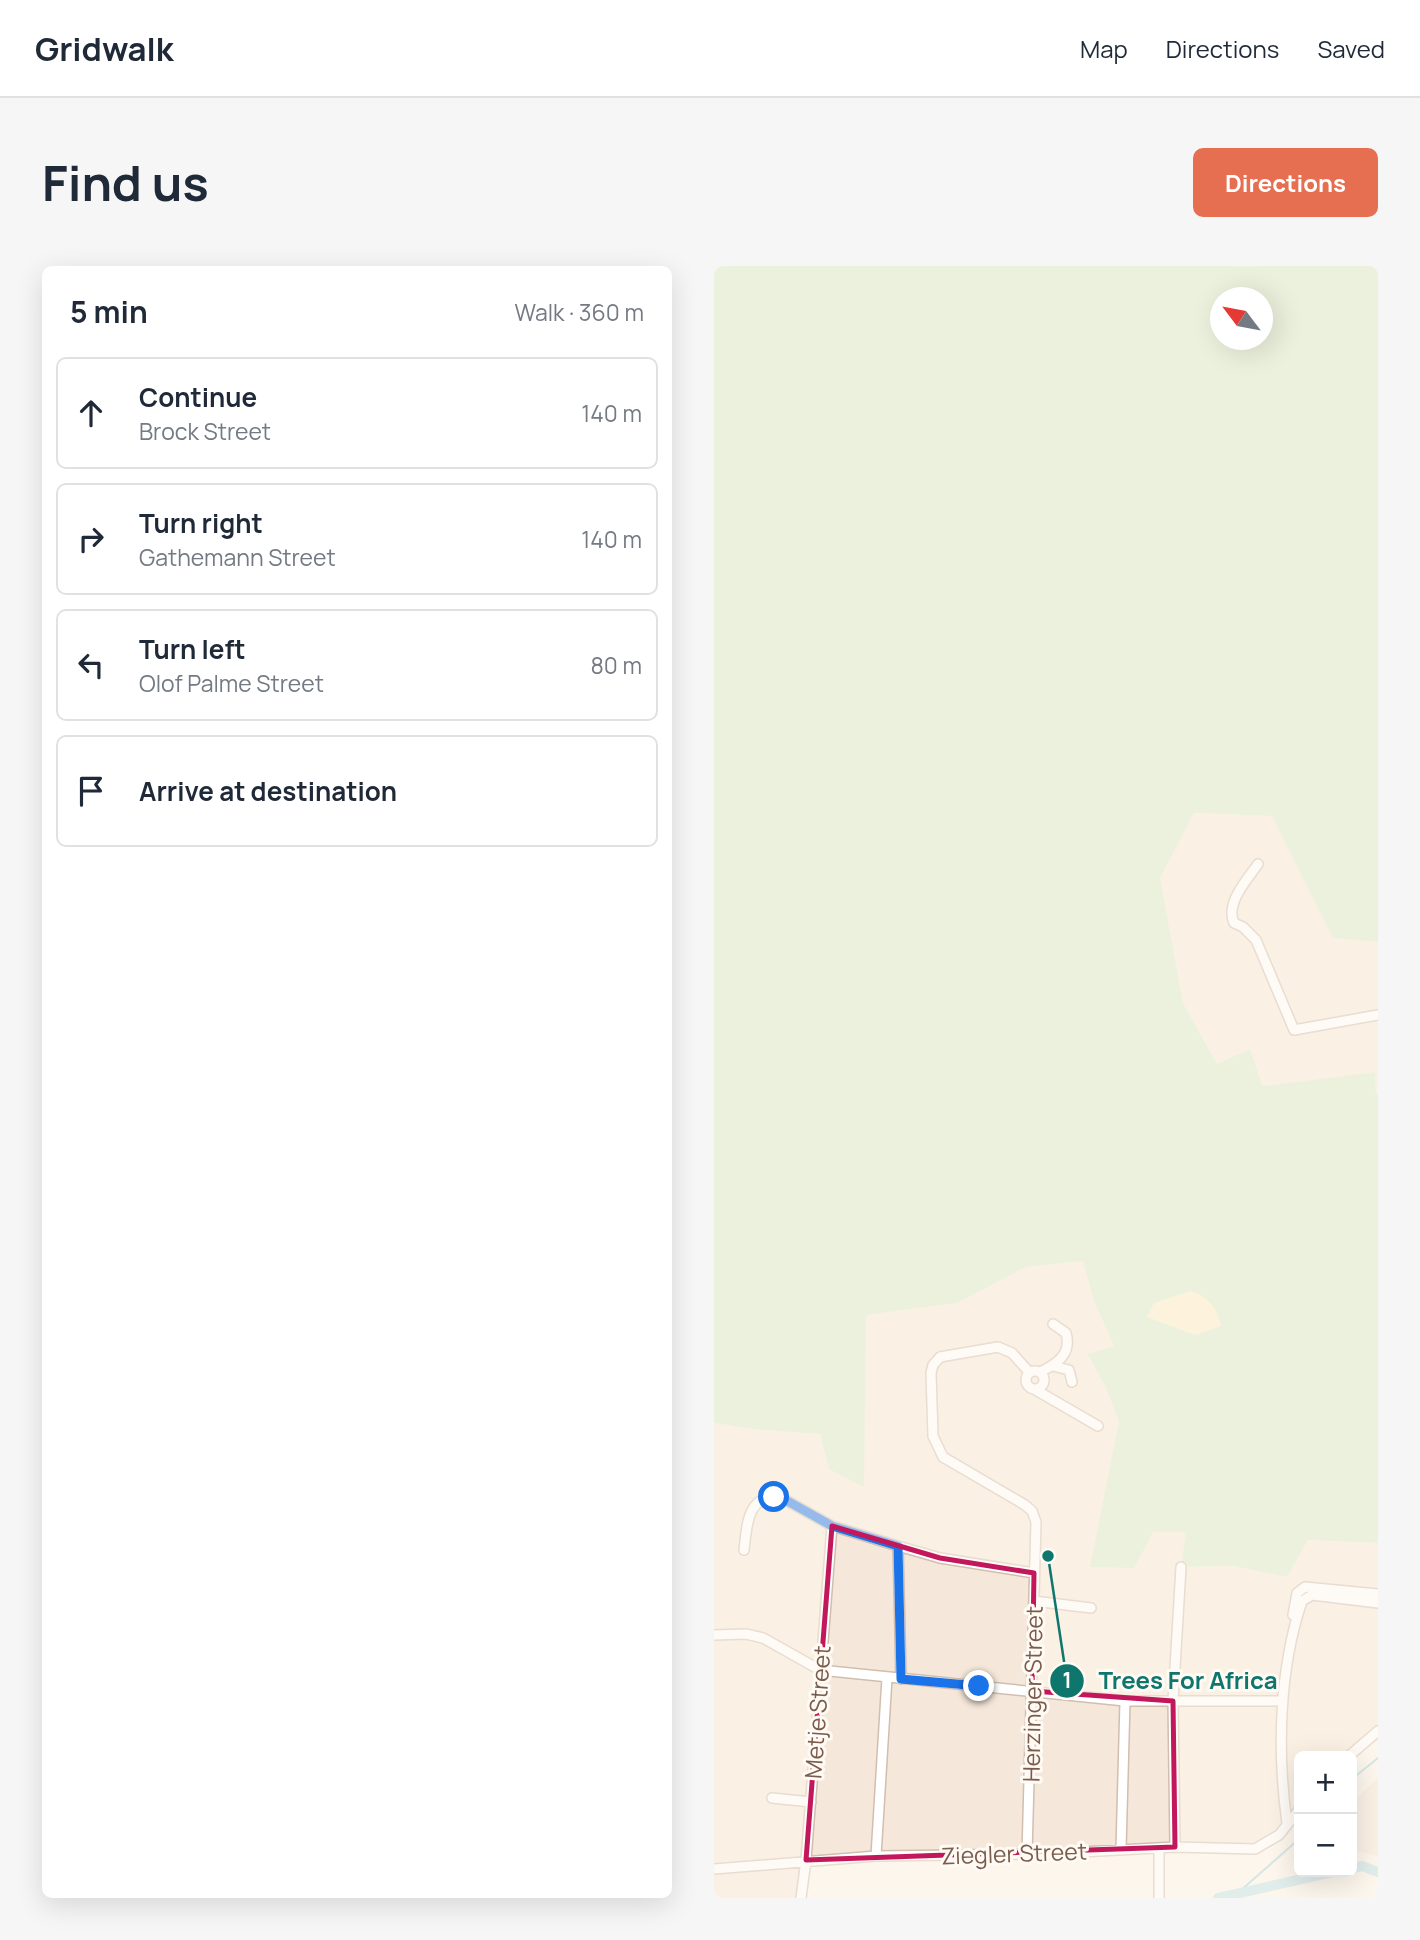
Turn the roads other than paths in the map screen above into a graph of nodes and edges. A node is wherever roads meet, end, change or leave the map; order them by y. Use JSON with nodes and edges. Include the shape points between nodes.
{"nodes":[{"id":1,"x":1258,"y":864,"type":"dead end"},
{"id":2,"x":1378,"y":1015,"type":"edge"},
{"id":3,"x":1053,"y":1324,"type":"dead end"},
{"id":4,"x":1053,"y":1366,"type":"junction"},
{"id":5,"x":1035,"y":1373,"type":"junction"},
{"id":6,"x":1072,"y":1382,"type":"dead end"},
{"id":7,"x":1034,"y":1389,"type":"junction"},
{"id":8,"x":1098,"y":1426,"type":"dead end"},
{"id":9,"x":832,"y":1526,"type":"junction"},
{"id":10,"x":898,"y":1546,"type":"junction"},
{"id":11,"x":744,"y":1550,"type":"dead end"},
{"id":12,"x":1181,"y":1567,"type":"dead end"},
{"id":13,"x":1034,"y":1573,"type":"junction"},
{"id":14,"x":1378,"y":1594,"type":"edge"},
{"id":15,"x":1034,"y":1601,"type":"junction"},
{"id":16,"x":1378,"y":1603,"type":"edge"},
{"id":17,"x":1091,"y":1608,"type":"dead end"},
{"id":18,"x":1295,"y":1620,"type":"junction"},
{"id":19,"x":714,"y":1635,"type":"edge"},
{"id":20,"x":820,"y":1670,"type":"junction"},
{"id":21,"x":887,"y":1678,"type":"junction"},
{"id":22,"x":901,"y":1679,"type":"junction"},
{"id":23,"x":1032,"y":1692,"type":"junction"},
{"id":24,"x":1125,"y":1701,"type":"junction"},
{"id":25,"x":1173,"y":1701,"type":"junction"},
{"id":26,"x":1283,"y":1701,"type":"junction"},
{"id":27,"x":1378,"y":1731,"type":"edge"},
{"id":28,"x":1355,"y":1751,"type":"edge"},
{"id":29,"x":772,"y":1798,"type":"dead end"},
{"id":30,"x":811,"y":1802,"type":"junction"},
{"id":31,"x":1295,"y":1814,"type":"edge"},
{"id":32,"x":1287,"y":1823,"type":"junction"},
{"id":33,"x":1175,"y":1847,"type":"junction"},
{"id":34,"x":1159,"y":1848,"type":"junction"},
{"id":35,"x":1121,"y":1849,"type":"junction"},
{"id":36,"x":1027,"y":1854,"type":"junction"},
{"id":37,"x":876,"y":1856,"type":"junction"},
{"id":38,"x":806,"y":1860,"type":"junction"},
{"id":39,"x":714,"y":1869,"type":"edge"},
{"id":40,"x":801,"y":1898,"type":"edge"},
{"id":41,"x":1159,"y":1898,"type":"edge"}],
"edges":[{"from":1,"to":2,"type":"street","via":[[1233,903],[1230,916],[1256,940],[1294,1030]]},
{"from":3,"to":4,"type":"street","via":[[1066,1333],[1068,1344]]},
{"from":4,"to":5,"type":"street"},
{"from":4,"to":6,"type":"street","via":[[1069,1370]]},
{"from":5,"to":7,"type":"street","via":[[1026,1381]]},
{"from":5,"to":7,"type":"street","via":[[1044,1377],[1044,1383]]},
{"from":5,"to":13,"type":"street","name":"Herzinger Street","via":[[998,1347],[940,1357],[931,1373],[933,1436],[939,1451],[948,1462],[1032,1511]]},
{"from":7,"to":8,"type":"street"},
{"from":9,"to":10,"type":"street"},
{"from":9,"to":11,"type":"street","via":[[782,1498],[766,1498],[749,1516]]},
{"from":9,"to":20,"type":"street","name":"Metje Street"},
{"from":10,"to":13,"type":"street","via":[[940,1558]]},
{"from":10,"to":22,"type":"street"},
{"from":12,"to":25,"type":"street"},
{"from":13,"to":15,"type":"street","name":"Herzinger Street"},
{"from":14,"to":18,"type":"street","via":[[1305,1587],[1295,1597]]},
{"from":15,"to":17,"type":"street"},
{"from":15,"to":23,"type":"street","name":"Herzinger Street"},
{"from":16,"to":18,"type":"street","via":[[1312,1595],[1302,1601]]},
{"from":18,"to":26,"type":"street"},
{"from":19,"to":20,"type":"street","via":[[763,1638]]},
{"from":20,"to":21,"type":"street"},
{"from":20,"to":30,"type":"street","name":"Metje Street"},
{"from":21,"to":22,"type":"street"},
{"from":21,"to":37,"type":"street"},
{"from":22,"to":23,"type":"street"},
{"from":23,"to":24,"type":"street"},
{"from":23,"to":36,"type":"street","name":"Herzinger Street"},
{"from":24,"to":25,"type":"street"},
{"from":24,"to":35,"type":"street"},
{"from":25,"to":26,"type":"street"},
{"from":25,"to":33,"type":"street"},
{"from":26,"to":32,"type":"street"},
{"from":27,"to":28,"type":"street"},
{"from":29,"to":30,"type":"street"},
{"from":30,"to":38,"type":"street","name":"Metje Street"},
{"from":31,"to":32,"type":"street","name":"Ziegler Street"},
{"from":32,"to":33,"type":"street","name":"Ziegler Street","via":[[1273,1840],[1255,1849]]},
{"from":33,"to":34,"type":"street","name":"Ziegler Street"},
{"from":34,"to":35,"type":"street","name":"Ziegler Street"},
{"from":34,"to":41,"type":"street"},
{"from":35,"to":36,"type":"street","name":"Ziegler Street"},
{"from":36,"to":37,"type":"street","name":"Ziegler Street"},
{"from":37,"to":38,"type":"street","name":"Ziegler Street"},
{"from":38,"to":39,"type":"street","name":"Ziegler Street"},
{"from":38,"to":40,"type":"street","name":"Metje Street"}]}
